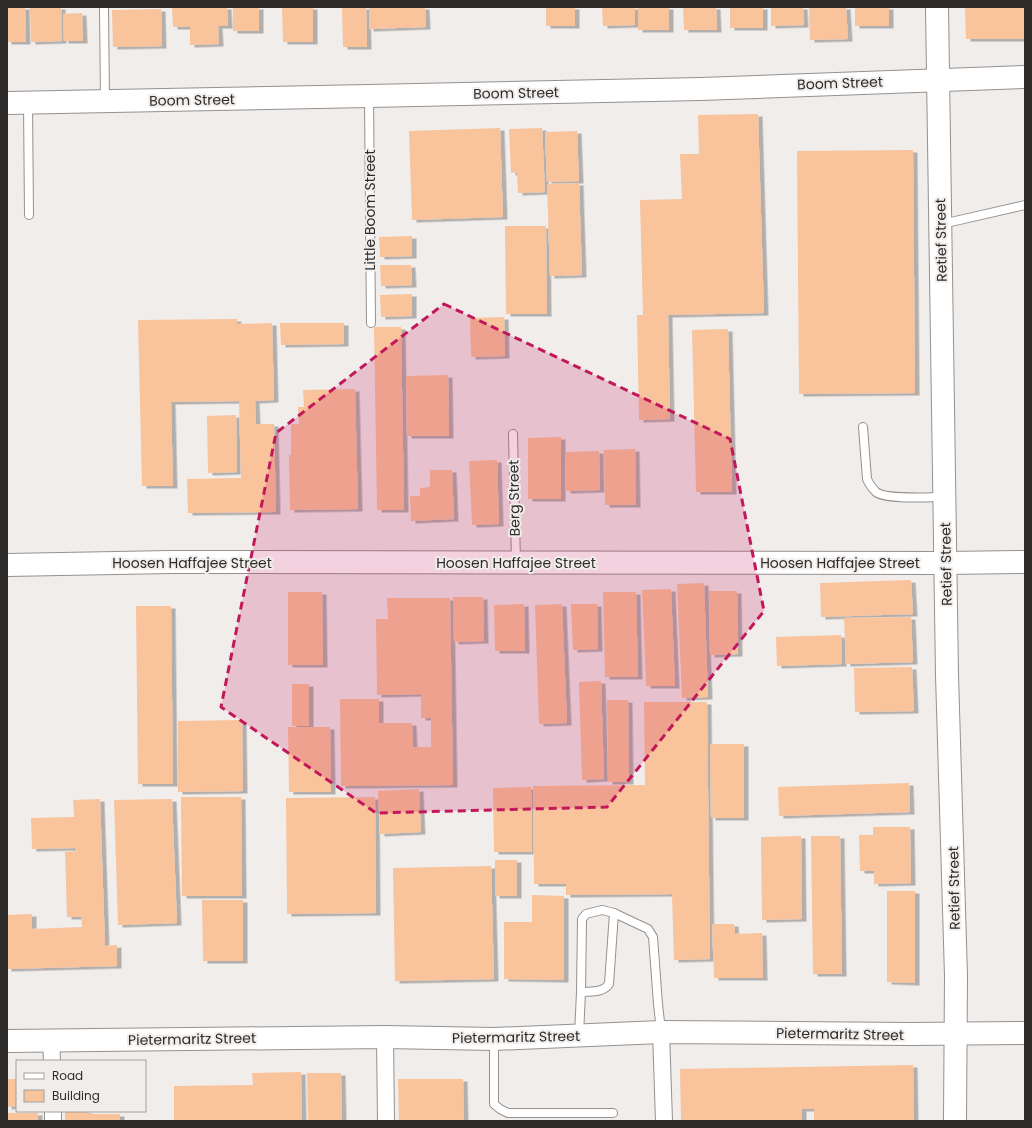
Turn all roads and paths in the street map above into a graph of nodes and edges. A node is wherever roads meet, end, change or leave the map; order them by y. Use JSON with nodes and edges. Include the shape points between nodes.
{"nodes":[{"id":1,"x":104,"y":7,"type":"edge"},
{"id":2,"x":937,"y":7,"type":"edge"},
{"id":3,"x":1025,"y":77,"type":"edge"},
{"id":4,"x":938,"y":79,"type":"junction"},
{"id":5,"x":370,"y":96,"type":"junction"},
{"id":6,"x":105,"y":102,"type":"junction"},
{"id":7,"x":7,"y":103,"type":"edge"},
{"id":8,"x":28,"y":103,"type":"junction"},
{"id":9,"x":1025,"y":205,"type":"edge"},
{"id":10,"x":30,"y":215,"type":"dead end"},
{"id":11,"x":940,"y":224,"type":"junction"},
{"id":12,"x":372,"y":323,"type":"dead end"},
{"id":13,"x":863,"y":427,"type":"dead end"},
{"id":14,"x":513,"y":434,"type":"dead end"},
{"id":15,"x":945,"y":497,"type":"junction"},
{"id":16,"x":516,"y":562,"type":"junction"},
{"id":17,"x":1025,"y":562,"type":"edge"},
{"id":18,"x":946,"y":563,"type":"junction"},
{"id":19,"x":7,"y":565,"type":"edge"},
{"id":20,"x":614,"y":912,"type":"junction"},
{"id":21,"x":581,"y":992,"type":"junction"},
{"id":22,"x":661,"y":1032,"type":"junction"},
{"id":23,"x":1025,"y":1033,"type":"edge"},
{"id":24,"x":955,"y":1034,"type":"junction"},
{"id":25,"x":579,"y":1035,"type":"junction"},
{"id":26,"x":385,"y":1037,"type":"junction"},
{"id":27,"x":494,"y":1039,"type":"junction"},
{"id":28,"x":7,"y":1041,"type":"edge"},
{"id":29,"x":52,"y":1051,"type":"edge"},
{"id":30,"x":613,"y":1113,"type":"dead end"},
{"id":31,"x":386,"y":1121,"type":"edge"},
{"id":32,"x":664,"y":1121,"type":"edge"},
{"id":33,"x":955,"y":1121,"type":"edge"}],
"edges":[{"from":1,"to":6,"type":"lane"},
{"from":2,"to":4,"type":"street","name":"Retief Street"},
{"from":3,"to":4,"type":"street","name":"Boom Street"},
{"from":4,"to":5,"type":"street","name":"Boom Street","via":[[700,89]]},
{"from":4,"to":11,"type":"street","name":"Retief Street"},
{"from":5,"to":6,"type":"street","name":"Boom Street"},
{"from":5,"to":12,"type":"lane","name":"Little Boom Street"},
{"from":6,"to":8,"type":"street","name":"Boom Street"},
{"from":7,"to":8,"type":"street","name":"Boom Street"},
{"from":8,"to":10,"type":"lane"},
{"from":9,"to":11,"type":"lane"},
{"from":11,"to":15,"type":"street","name":"Retief Street"},
{"from":13,"to":15,"type":"lane","via":[[867,479],[876,493],[890,497]]},
{"from":14,"to":16,"type":"lane","name":"Berg Street"},
{"from":15,"to":18,"type":"street","name":"Retief Street"},
{"from":16,"to":18,"type":"street","name":"Hoosen Haffajee Street"},
{"from":16,"to":19,"type":"street","name":"Hoosen Haffajee Street","via":[[170,562]]},
{"from":17,"to":18,"type":"street","name":"Hoosen Haffajee Street"},
{"from":18,"to":24,"type":"street","name":"Retief Street","via":[[956,976]]},
{"from":20,"to":21,"type":"lane","via":[[609,984],[601,990]]},
{"from":20,"to":21,"type":"lane","via":[[602,910],[586,914],[582,919]]},
{"from":20,"to":22,"type":"lane","via":[[648,929],[653,937]]},
{"from":21,"to":25,"type":"lane"},
{"from":22,"to":24,"type":"street","name":"Pietermaritz Street"},
{"from":22,"to":25,"type":"street","name":"Pietermaritz Street"},
{"from":22,"to":32,"type":"street"},
{"from":23,"to":24,"type":"street","name":"Pietermaritz Street"},
{"from":24,"to":33,"type":"street","name":"Retief Street"},
{"from":25,"to":27,"type":"street","name":"Pietermaritz Street"},
{"from":26,"to":27,"type":"street","name":"Pietermaritz Street"},
{"from":26,"to":29,"type":"street","name":"Pietermaritz Street"},
{"from":26,"to":31,"type":"street"},
{"from":27,"to":30,"type":"lane","via":[[494,1104],[500,1109],[508,1113]]},
{"from":28,"to":29,"type":"street","name":"Pietermaritz Street"}]}
